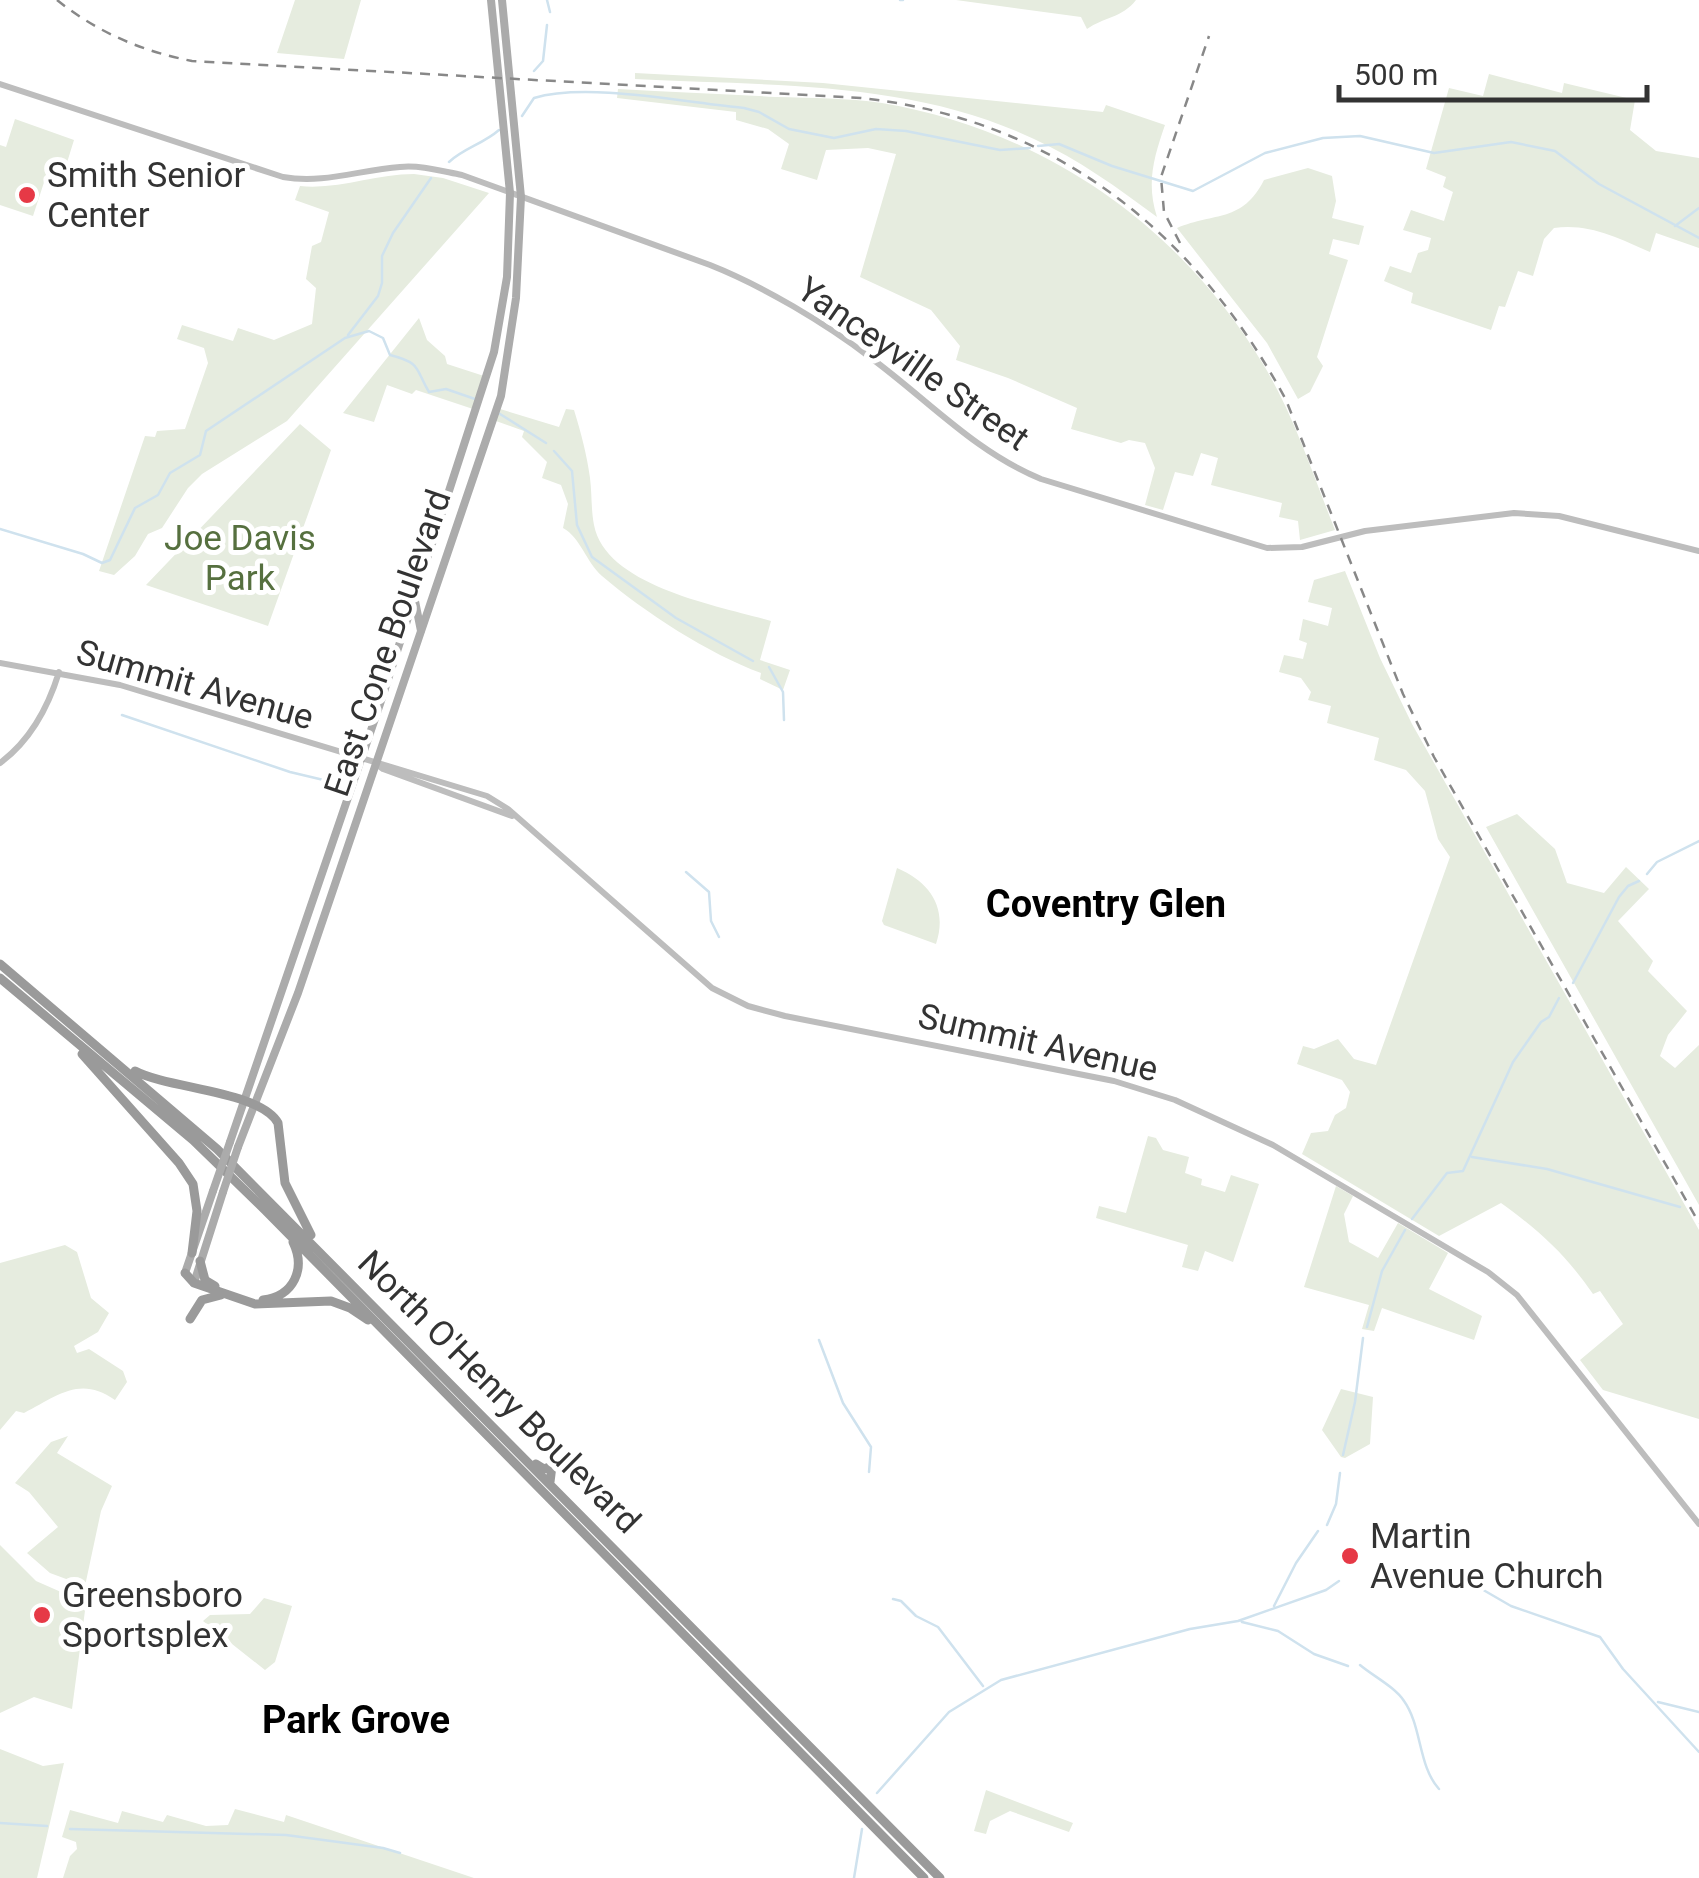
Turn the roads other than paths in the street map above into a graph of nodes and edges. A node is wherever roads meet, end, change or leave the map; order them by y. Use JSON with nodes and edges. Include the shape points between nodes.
{"nodes":[{"id":1,"x":491,"y":0,"type":"edge"},
{"id":2,"x":502,"y":0,"type":"edge"},
{"id":3,"x":504,"y":27,"type":"junction"},
{"id":4,"x":0,"y":84,"type":"edge"},
{"id":5,"x":510,"y":193,"type":"junction"},
{"id":6,"x":521,"y":197,"type":"junction"},
{"id":7,"x":473,"y":419,"type":"junction"},
{"id":8,"x":492,"y":425,"type":"junction"},
{"id":9,"x":1699,"y":551,"type":"edge"},
{"id":10,"x":415,"y":591,"type":"junction"},
{"id":11,"x":422,"y":632,"type":"junction"},
{"id":12,"x":0,"y":663,"type":"edge"},
{"id":13,"x":59,"y":672,"type":"junction"},
{"id":14,"x":362,"y":758,"type":"junction"},
{"id":15,"x":375,"y":762,"type":"junction"},
{"id":16,"x":0,"y":763,"type":"edge"},
{"id":17,"x":0,"y":964,"type":"edge"},
{"id":18,"x":0,"y":978,"type":"edge"},
{"id":19,"x":42,"y":1013,"type":"junction"},
{"id":20,"x":106,"y":1052,"type":"junction"},
{"id":21,"x":249,"y":1103,"type":"junction"},
{"id":22,"x":218,"y":1191,"type":"junction"},
{"id":23,"x":265,"y":1210,"type":"junction"},
{"id":24,"x":192,"y":1253,"type":"junction"},
{"id":25,"x":327,"y":1258,"type":"junction"},
{"id":26,"x":200,"y":1261,"type":"junction"},
{"id":27,"x":185,"y":1273,"type":"joint"},
{"id":28,"x":194,"y":1283,"type":"junction"},
{"id":29,"x":225,"y":1294,"type":"junction"},
{"id":30,"x":190,"y":1319,"type":"dead end"},
{"id":31,"x":386,"y":1334,"type":"junction"},
{"id":32,"x":1699,"y":1524,"type":"edge"},
{"id":33,"x":723,"y":1666,"type":"junction"},
{"id":34,"x":710,"y":1679,"type":"dead end"},
{"id":35,"x":787,"y":1702,"type":"dead end"},
{"id":36,"x":776,"y":1712,"type":"junction"},
{"id":37,"x":874,"y":1827,"type":"junction"},
{"id":38,"x":931,"y":1869,"type":"junction"},
{"id":39,"x":924,"y":1878,"type":"edge"},
{"id":40,"x":940,"y":1878,"type":"edge"}],
"edges":[{"from":1,"to":3,"type":"main road"},
{"from":1,"to":5,"type":"main road","name":"East Cone Boulevard"},
{"from":2,"to":3,"type":"main road","name":"East Cone Boulevard"},
{"from":3,"to":6,"type":"main road","name":"East Cone Boulevard"},
{"from":4,"to":5,"type":"main road","name":"Yanceyville Street","via":[[283,177],[332,180],[419,166]]},
{"from":5,"to":6,"type":"main road","name":"Yanceyville Street"},
{"from":5,"to":7,"type":"main road","name":"East Cone Boulevard","via":[[502,308]]},
{"from":6,"to":8,"type":"main road","name":"East Cone Boulevard","via":[[516,298]]},
{"from":6,"to":9,"type":"main road","name":"Yanceyville Street","via":[[730,273],[841,336],[1006,464],[1163,518],[1280,550],[1365,531],[1540,514]]},
{"from":7,"to":8,"type":"main road"},
{"from":7,"to":10,"type":"main road","name":"East Cone Boulevard"},
{"from":8,"to":11,"type":"main road","name":"East Cone Boulevard"},
{"from":10,"to":11,"type":"main road"},
{"from":10,"to":14,"type":"main road","name":"East Cone Boulevard"},
{"from":11,"to":15,"type":"main road","name":"East Cone Boulevard"},
{"from":12,"to":13,"type":"main road","name":"Summit Avenue"},
{"from":13,"to":14,"type":"main road","name":"Summit Avenue"},
{"from":13,"to":16,"type":"main road","via":[[32,730]]},
{"from":14,"to":15,"type":"main road","name":"Summit Avenue"},
{"from":14,"to":21,"type":"main road","name":"East Cone Boulevard"},
{"from":15,"to":21,"type":"main road","name":"East Cone Boulevard","via":[[305,975]]},
{"from":15,"to":32,"type":"main road","name":"Summit Avenue","via":[[499,802],[679,963],[736,1001],[1126,1084],[1234,1126],[1356,1193],[1517,1295]]},
{"from":17,"to":20,"type":"highway","name":"North O'Henry Boulevard"},
{"from":18,"to":19,"type":"highway","name":"North O'Henry Boulevard"},
{"from":19,"to":23,"type":"highway","name":"North O'Henry Boulevard"},
{"from":19,"to":24,"type":"highway","via":[[186,1171],[197,1201]]},
{"from":20,"to":21,"type":"highway","via":[[147,1077]]},
{"from":20,"to":25,"type":"highway","name":"North O'Henry Boulevard"},
{"from":21,"to":22,"type":"main road","name":"East Cone Boulevard","bridge":true},
{"from":21,"to":25,"type":"highway","via":[[278,1123],[286,1183]]},
{"from":22,"to":24,"type":"main road","name":"East Cone Boulevard"},
{"from":22,"to":26,"type":"main road","name":"East Cone Boulevard"},
{"from":23,"to":26,"type":"highway","via":[[297,1252],[298,1272],[285,1293],[258,1300],[224,1290],[206,1280]]},
{"from":23,"to":31,"type":"highway","name":"North O'Henry Boulevard"},
{"from":24,"to":27,"type":"main road","name":"East Cone Boulevard"},
{"from":25,"to":33,"type":"highway","name":"North O'Henry Boulevard","via":[[529,1461],[552,1466],[550,1483]]},
{"from":26,"to":28,"type":"main road","name":"East Cone Boulevard"},
{"from":27,"to":28,"type":"highway"},
{"from":28,"to":29,"type":"highway"},
{"from":29,"to":30,"type":"highway","via":[[202,1300]]},
{"from":29,"to":31,"type":"highway","via":[[272,1305],[331,1301]]},
{"from":31,"to":33,"type":"highway","name":"North O'Henry Boulevard"},
{"from":33,"to":34,"type":"highway"},
{"from":33,"to":36,"type":"highway"},
{"from":33,"to":37,"type":"highway","name":"North O'Henry Boulevard"},
{"from":35,"to":36,"type":"highway"},
{"from":36,"to":38,"type":"highway"},
{"from":37,"to":38,"type":"highway"},
{"from":37,"to":39,"type":"highway","name":"North O'Henry Boulevard"},
{"from":38,"to":40,"type":"highway"}]}
